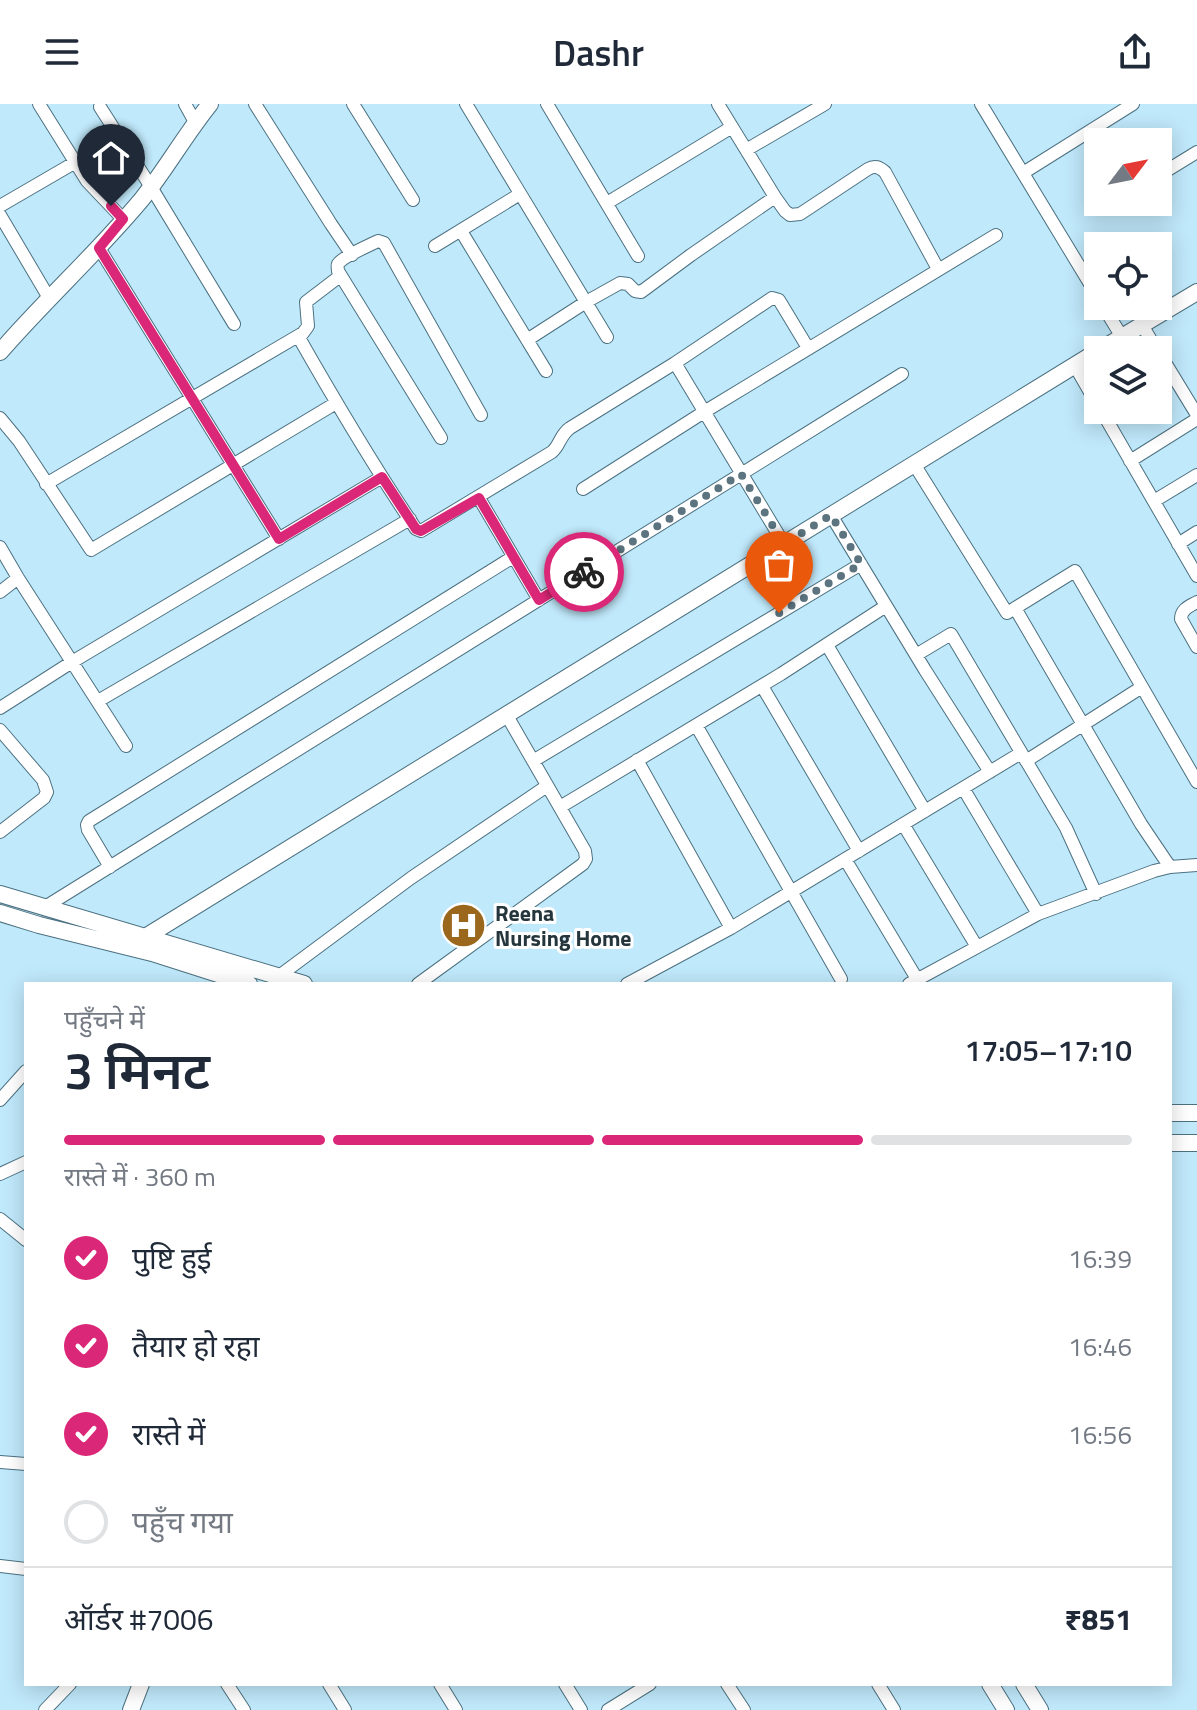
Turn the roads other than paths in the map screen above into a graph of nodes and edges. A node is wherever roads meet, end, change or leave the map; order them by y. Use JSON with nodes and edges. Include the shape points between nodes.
{"nodes":[{"id":1,"x":39,"y":104,"type":"edge"},
{"id":2,"x":185,"y":104,"type":"edge"},
{"id":3,"x":210,"y":104,"type":"edge"},
{"id":4,"x":255,"y":104,"type":"edge"},
{"id":5,"x":353,"y":104,"type":"edge"},
{"id":6,"x":466,"y":104,"type":"edge"},
{"id":7,"x":547,"y":104,"type":"edge"},
{"id":8,"x":718,"y":104,"type":"edge"},
{"id":9,"x":825,"y":104,"type":"edge"},
{"id":10,"x":1133,"y":104,"type":"edge"},
{"id":11,"x":984,"y":105,"type":"edge"},
{"id":12,"x":100,"y":107,"type":"dead end"},
{"id":13,"x":195,"y":122,"type":"junction"},
{"id":14,"x":732,"y":127,"type":"junction"},
{"id":15,"x":746,"y":150,"type":"junction"},
{"id":16,"x":1195,"y":159,"type":"edge"},
{"id":17,"x":74,"y":163,"type":"junction"},
{"id":18,"x":1172,"y":170,"type":"edge"},
{"id":19,"x":1023,"y":173,"type":"junction"},
{"id":20,"x":151,"y":187,"type":"junction"},
{"id":21,"x":520,"y":194,"type":"junction"},
{"id":22,"x":775,"y":197,"type":"junction"},
{"id":23,"x":413,"y":200,"type":"dead end"},
{"id":24,"x":607,"y":203,"type":"junction"},
{"id":25,"x":0,"y":206,"type":"edge"},
{"id":26,"x":0,"y":215,"type":"edge"},
{"id":27,"x":123,"y":219,"type":"junction"},
{"id":28,"x":461,"y":231,"type":"junction"},
{"id":29,"x":996,"y":235,"type":"dead end"},
{"id":30,"x":435,"y":246,"type":"dead end"},
{"id":31,"x":99,"y":248,"type":"junction"},
{"id":32,"x":352,"y":255,"type":"junction"},
{"id":33,"x":638,"y":256,"type":"dead end"},
{"id":34,"x":938,"y":269,"type":"junction"},
{"id":35,"x":1084,"y":274,"type":"edge"},
{"id":36,"x":340,"y":276,"type":"junction"},
{"id":37,"x":49,"y":298,"type":"junction"},
{"id":38,"x":1194,"y":298,"type":"edge"},
{"id":39,"x":586,"y":302,"type":"junction"},
{"id":40,"x":234,"y":324,"type":"dead end"},
{"id":41,"x":1142,"y":325,"type":"junction"},
{"id":42,"x":298,"y":336,"type":"junction"},
{"id":43,"x":1124,"y":336,"type":"edge"},
{"id":44,"x":1149,"y":336,"type":"edge"},
{"id":45,"x":607,"y":337,"type":"dead end"},
{"id":46,"x":527,"y":340,"type":"junction"},
{"id":47,"x":2,"y":343,"type":"edge"},
{"id":48,"x":808,"y":348,"type":"junction"},
{"id":49,"x":1084,"y":360,"type":"edge"},
{"id":50,"x":675,"y":363,"type":"junction"},
{"id":51,"x":1075,"y":366,"type":"junction"},
{"id":52,"x":546,"y":371,"type":"dead end"},
{"id":53,"x":902,"y":374,"type":"dead end"},
{"id":54,"x":1172,"y":375,"type":"edge"},
{"id":55,"x":1084,"y":382,"type":"edge"},
{"id":56,"x":191,"y":398,"type":"junction"},
{"id":57,"x":336,"y":403,"type":"junction"},
{"id":58,"x":704,"y":412,"type":"junction"},
{"id":59,"x":481,"y":415,"type":"dead end"},
{"id":60,"x":1197,"y":417,"type":"edge"},
{"id":61,"x":0,"y":418,"type":"edge"},
{"id":62,"x":1108,"y":424,"type":"edge"},
{"id":63,"x":441,"y":438,"type":"dead end"},
{"id":64,"x":1130,"y":461,"type":"junction"},
{"id":65,"x":914,"y":464,"type":"junction"},
{"id":66,"x":232,"y":466,"type":"junction"},
{"id":67,"x":741,"y":474,"type":"junction"},
{"id":68,"x":1197,"y":475,"type":"edge"},
{"id":69,"x":382,"y":477,"type":"junction"},
{"id":70,"x":46,"y":484,"type":"junction"},
{"id":71,"x":583,"y":489,"type":"dead end"},
{"id":72,"x":479,"y":498,"type":"junction"},
{"id":73,"x":1154,"y":501,"type":"junction"},
{"id":74,"x":831,"y":515,"type":"junction"},
{"id":75,"x":410,"y":519,"type":"junction"},
{"id":76,"x":1197,"y":532,"type":"edge"},
{"id":77,"x":279,"y":539,"type":"junction"},
{"id":78,"x":784,"y":544,"type":"junction"},
{"id":79,"x":1178,"y":544,"type":"junction"},
{"id":80,"x":0,"y":547,"type":"edge"},
{"id":81,"x":513,"y":557,"type":"junction"},
{"id":82,"x":861,"y":564,"type":"junction"},
{"id":83,"x":1197,"y":576,"type":"edge"},
{"id":84,"x":18,"y":578,"type":"junction"},
{"id":85,"x":0,"y":592,"type":"edge"},
{"id":86,"x":539,"y":600,"type":"junction"},
{"id":87,"x":1197,"y":602,"type":"edge"},
{"id":88,"x":886,"y":606,"type":"junction"},
{"id":89,"x":1015,"y":608,"type":"junction"},
{"id":90,"x":827,"y":645,"type":"junction"},
{"id":91,"x":1197,"y":647,"type":"edge"},
{"id":92,"x":916,"y":655,"type":"junction"},
{"id":93,"x":72,"y":662,"type":"junction"},
{"id":94,"x":762,"y":686,"type":"junction"},
{"id":95,"x":1142,"y":687,"type":"junction"},
{"id":96,"x":98,"y":701,"type":"junction"},
{"id":97,"x":0,"y":708,"type":"edge"},
{"id":98,"x":506,"y":714,"type":"junction"},
{"id":99,"x":696,"y":725,"type":"junction"},
{"id":100,"x":1083,"y":725,"type":"junction"},
{"id":101,"x":0,"y":730,"type":"edge"},
{"id":102,"x":126,"y":746,"type":"dead end"},
{"id":103,"x":1023,"y":757,"type":"junction"},
{"id":104,"x":637,"y":760,"type":"junction"},
{"id":105,"x":533,"y":761,"type":"junction"},
{"id":106,"x":990,"y":772,"type":"junction"},
{"id":107,"x":1197,"y":782,"type":"edge"},
{"id":108,"x":547,"y":786,"type":"junction"},
{"id":109,"x":963,"y":788,"type":"junction"},
{"id":110,"x":560,"y":807,"type":"junction"},
{"id":111,"x":925,"y":811,"type":"junction"},
{"id":112,"x":903,"y":824,"type":"junction"},
{"id":113,"x":2,"y":825,"type":"edge"},
{"id":114,"x":859,"y":851,"type":"junction"},
{"id":115,"x":845,"y":859,"type":"junction"},
{"id":116,"x":1197,"y":865,"type":"edge"},
{"id":117,"x":110,"y":867,"type":"junction"},
{"id":118,"x":1170,"y":867,"type":"junction"},
{"id":119,"x":792,"y":892,"type":"junction"},
{"id":120,"x":0,"y":894,"type":"edge"},
{"id":121,"x":1096,"y":894,"type":"junction"},
{"id":122,"x":45,"y":907,"type":"junction"},
{"id":123,"x":0,"y":913,"type":"edge"},
{"id":124,"x":1038,"y":914,"type":"junction"},
{"id":125,"x":731,"y":928,"type":"junction"},
{"id":126,"x":145,"y":937,"type":"junction"},
{"id":127,"x":129,"y":947,"type":"junction"},
{"id":128,"x":977,"y":947,"type":"junction"},
{"id":129,"x":279,"y":976,"type":"junction"},
{"id":130,"x":841,"y":979,"type":"dead end"},
{"id":131,"x":234,"y":982,"type":"edge"},
{"id":132,"x":298,"y":982,"type":"edge"},
{"id":133,"x":421,"y":982,"type":"edge"},
{"id":134,"x":633,"y":982,"type":"edge"},
{"id":135,"x":913,"y":982,"type":"edge"},
{"id":136,"x":24,"y":1073,"type":"edge"},
{"id":137,"x":0,"y":1100,"type":"edge"},
{"id":138,"x":1172,"y":1113,"type":"edge"},
{"id":139,"x":1197,"y":1113,"type":"edge"},
{"id":140,"x":1172,"y":1143,"type":"edge"},
{"id":141,"x":1197,"y":1143,"type":"edge"},
{"id":142,"x":24,"y":1163,"type":"edge"},
{"id":143,"x":0,"y":1174,"type":"edge"},
{"id":144,"x":1,"y":1220,"type":"edge"},
{"id":145,"x":24,"y":1238,"type":"edge"},
{"id":146,"x":0,"y":1462,"type":"edge"},
{"id":147,"x":24,"y":1464,"type":"edge"},
{"id":148,"x":0,"y":1566,"type":"edge"},
{"id":149,"x":24,"y":1569,"type":"edge"},
{"id":150,"x":68,"y":1686,"type":"edge"},
{"id":151,"x":140,"y":1686,"type":"edge"},
{"id":152,"x":228,"y":1686,"type":"edge"},
{"id":153,"x":330,"y":1686,"type":"edge"},
{"id":154,"x":441,"y":1686,"type":"edge"},
{"id":155,"x":566,"y":1686,"type":"edge"},
{"id":156,"x":647,"y":1686,"type":"edge"},
{"id":157,"x":728,"y":1686,"type":"edge"},
{"id":158,"x":879,"y":1686,"type":"edge"},
{"id":159,"x":991,"y":1686,"type":"edge"},
{"id":160,"x":1025,"y":1686,"type":"edge"},
{"id":161,"x":51,"y":1709,"type":"edge"},
{"id":162,"x":131,"y":1710,"type":"edge"},
{"id":163,"x":244,"y":1710,"type":"edge"},
{"id":164,"x":345,"y":1710,"type":"edge"},
{"id":165,"x":456,"y":1710,"type":"edge"},
{"id":166,"x":581,"y":1710,"type":"edge"},
{"id":167,"x":608,"y":1710,"type":"edge"},
{"id":168,"x":744,"y":1710,"type":"edge"},
{"id":169,"x":894,"y":1710,"type":"edge"},
{"id":170,"x":1006,"y":1710,"type":"edge"},
{"id":171,"x":1040,"y":1710,"type":"edge"}],
"edges":[{"from":1,"to":17,"type":"street"},
{"from":2,"to":13,"type":"street"},
{"from":3,"to":13,"type":"street"},
{"from":4,"to":32,"type":"street"},
{"from":5,"to":23,"type":"street"},
{"from":6,"to":21,"type":"street"},
{"from":7,"to":24,"type":"street"},
{"from":8,"to":14,"type":"street"},
{"from":9,"to":15,"type":"street"},
{"from":10,"to":19,"type":"street"},
{"from":11,"to":19,"type":"street"},
{"from":12,"to":20,"type":"street"},
{"from":13,"to":20,"type":"street"},
{"from":14,"to":15,"type":"street"},
{"from":14,"to":24,"type":"street"},
{"from":15,"to":22,"type":"street"},
{"from":16,"to":18,"type":"street"},
{"from":17,"to":25,"type":"street"},
{"from":17,"to":27,"type":"street"},
{"from":19,"to":35,"type":"street"},
{"from":20,"to":27,"type":"street"},
{"from":20,"to":40,"type":"street"},
{"from":21,"to":28,"type":"street"},
{"from":21,"to":39,"type":"street"},
{"from":22,"to":34,"type":"street","via":[[790,215],[800,214],[879,167]]},
{"from":22,"to":39,"type":"street","via":[[641,292],[620,283]]},
{"from":24,"to":33,"type":"street"},
{"from":26,"to":37,"type":"street"},
{"from":27,"to":31,"type":"street"},
{"from":28,"to":30,"type":"street"},
{"from":28,"to":46,"type":"street"},
{"from":29,"to":34,"type":"street"},
{"from":31,"to":37,"type":"street"},
{"from":31,"to":56,"type":"street"},
{"from":32,"to":36,"type":"street","via":[[339,262]]},
{"from":32,"to":59,"type":"street","via":[[384,243]]},
{"from":34,"to":48,"type":"street"},
{"from":36,"to":42,"type":"street","via":[[306,302],[308,326]]},
{"from":36,"to":63,"type":"street"},
{"from":37,"to":47,"type":"street"},
{"from":38,"to":41,"type":"street"},
{"from":39,"to":45,"type":"street"},
{"from":39,"to":46,"type":"street"},
{"from":41,"to":43,"type":"street"},
{"from":41,"to":44,"type":"street"},
{"from":42,"to":56,"type":"street"},
{"from":42,"to":57,"type":"street"},
{"from":46,"to":52,"type":"street"},
{"from":48,"to":50,"type":"street","via":[[784,306],[772,298]]},
{"from":48,"to":58,"type":"street"},
{"from":49,"to":51,"type":"street"},
{"from":50,"to":58,"type":"street"},
{"from":50,"to":72,"type":"street","via":[[570,428],[552,452]]},
{"from":51,"to":55,"type":"street"},
{"from":51,"to":65,"type":"street"},
{"from":53,"to":67,"type":"street"},
{"from":54,"to":60,"type":"street"},
{"from":56,"to":66,"type":"street"},
{"from":56,"to":70,"type":"street"},
{"from":57,"to":66,"type":"street"},
{"from":57,"to":69,"type":"street"},
{"from":58,"to":67,"type":"street"},
{"from":58,"to":71,"type":"street"},
{"from":60,"to":64,"type":"street"},
{"from":61,"to":70,"type":"street"},
{"from":62,"to":64,"type":"street"},
{"from":64,"to":73,"type":"street"},
{"from":65,"to":74,"type":"street"},
{"from":65,"to":89,"type":"street","via":[[1007,613]]},
{"from":66,"to":70,"type":"street","via":[[91,550]]},
{"from":66,"to":77,"type":"street"},
{"from":67,"to":78,"type":"street"},
{"from":67,"to":86,"type":"street"},
{"from":68,"to":73,"type":"street"},
{"from":69,"to":75,"type":"street"},
{"from":69,"to":77,"type":"street"},
{"from":72,"to":75,"type":"street","via":[[421,531]]},
{"from":72,"to":81,"type":"street"},
{"from":73,"to":79,"type":"street"},
{"from":74,"to":78,"type":"street"},
{"from":74,"to":82,"type":"street"},
{"from":75,"to":96,"type":"street"},
{"from":76,"to":79,"type":"street"},
{"from":77,"to":93,"type":"street"},
{"from":78,"to":98,"type":"street"},
{"from":79,"to":83,"type":"street"},
{"from":80,"to":84,"type":"street"},
{"from":81,"to":86,"type":"street"},
{"from":81,"to":117,"type":"street","via":[[89,821],[88,830]]},
{"from":82,"to":88,"type":"street"},
{"from":82,"to":105,"type":"street"},
{"from":84,"to":85,"type":"street"},
{"from":84,"to":93,"type":"street"},
{"from":86,"to":117,"type":"street"},
{"from":87,"to":91,"type":"street","via":[[1181,614]]},
{"from":88,"to":90,"type":"street"},
{"from":88,"to":92,"type":"street"},
{"from":89,"to":95,"type":"street","via":[[1075,571]]},
{"from":89,"to":100,"type":"street"},
{"from":90,"to":94,"type":"street"},
{"from":90,"to":111,"type":"street"},
{"from":92,"to":103,"type":"street","via":[[951,634]]},
{"from":92,"to":106,"type":"street"},
{"from":93,"to":96,"type":"street"},
{"from":93,"to":97,"type":"street"},
{"from":94,"to":99,"type":"street"},
{"from":94,"to":114,"type":"street"},
{"from":95,"to":100,"type":"street"},
{"from":95,"to":107,"type":"street"},
{"from":96,"to":102,"type":"street"},
{"from":98,"to":105,"type":"street"},
{"from":98,"to":126,"type":"street"},
{"from":99,"to":104,"type":"street"},
{"from":99,"to":119,"type":"street"},
{"from":100,"to":103,"type":"street"},
{"from":100,"to":118,"type":"street"},
{"from":101,"to":113,"type":"street","via":[[43,780],[47,792]]},
{"from":103,"to":106,"type":"street"},
{"from":103,"to":121,"type":"street","via":[[1066,828]]},
{"from":104,"to":110,"type":"street"},
{"from":104,"to":125,"type":"street"},
{"from":105,"to":108,"type":"street"},
{"from":106,"to":109,"type":"street"},
{"from":108,"to":110,"type":"street"},
{"from":108,"to":129,"type":"street"},
{"from":109,"to":111,"type":"street"},
{"from":109,"to":124,"type":"street"},
{"from":110,"to":133,"type":"street","via":[[585,851],[583,864]]},
{"from":111,"to":112,"type":"street"},
{"from":112,"to":114,"type":"street"},
{"from":112,"to":128,"type":"street"},
{"from":114,"to":115,"type":"street"},
{"from":115,"to":119,"type":"street"},
{"from":115,"to":135,"type":"street"},
{"from":116,"to":118,"type":"street"},
{"from":117,"to":122,"type":"street"},
{"from":118,"to":121,"type":"street"},
{"from":119,"to":125,"type":"street"},
{"from":119,"to":130,"type":"street"},
{"from":120,"to":122,"type":"street"},
{"from":121,"to":124,"type":"street"},
{"from":122,"to":126,"type":"street"},
{"from":123,"to":127,"type":"street"},
{"from":124,"to":128,"type":"street"},
{"from":125,"to":134,"type":"street"},
{"from":126,"to":127,"type":"street"},
{"from":126,"to":129,"type":"street"},
{"from":127,"to":131,"type":"street"},
{"from":128,"to":135,"type":"street"},
{"from":129,"to":132,"type":"street"},
{"from":136,"to":137,"type":"street"},
{"from":138,"to":139,"type":"street"},
{"from":140,"to":141,"type":"street"},
{"from":142,"to":143,"type":"street"},
{"from":144,"to":145,"type":"street"},
{"from":146,"to":147,"type":"street"},
{"from":148,"to":149,"type":"street"},
{"from":150,"to":161,"type":"street"},
{"from":151,"to":162,"type":"street"},
{"from":152,"to":163,"type":"street"},
{"from":153,"to":164,"type":"street"},
{"from":154,"to":165,"type":"street"},
{"from":155,"to":166,"type":"street"},
{"from":156,"to":167,"type":"street"},
{"from":157,"to":168,"type":"street"},
{"from":158,"to":169,"type":"street"},
{"from":159,"to":170,"type":"street"},
{"from":160,"to":171,"type":"street"}]}
